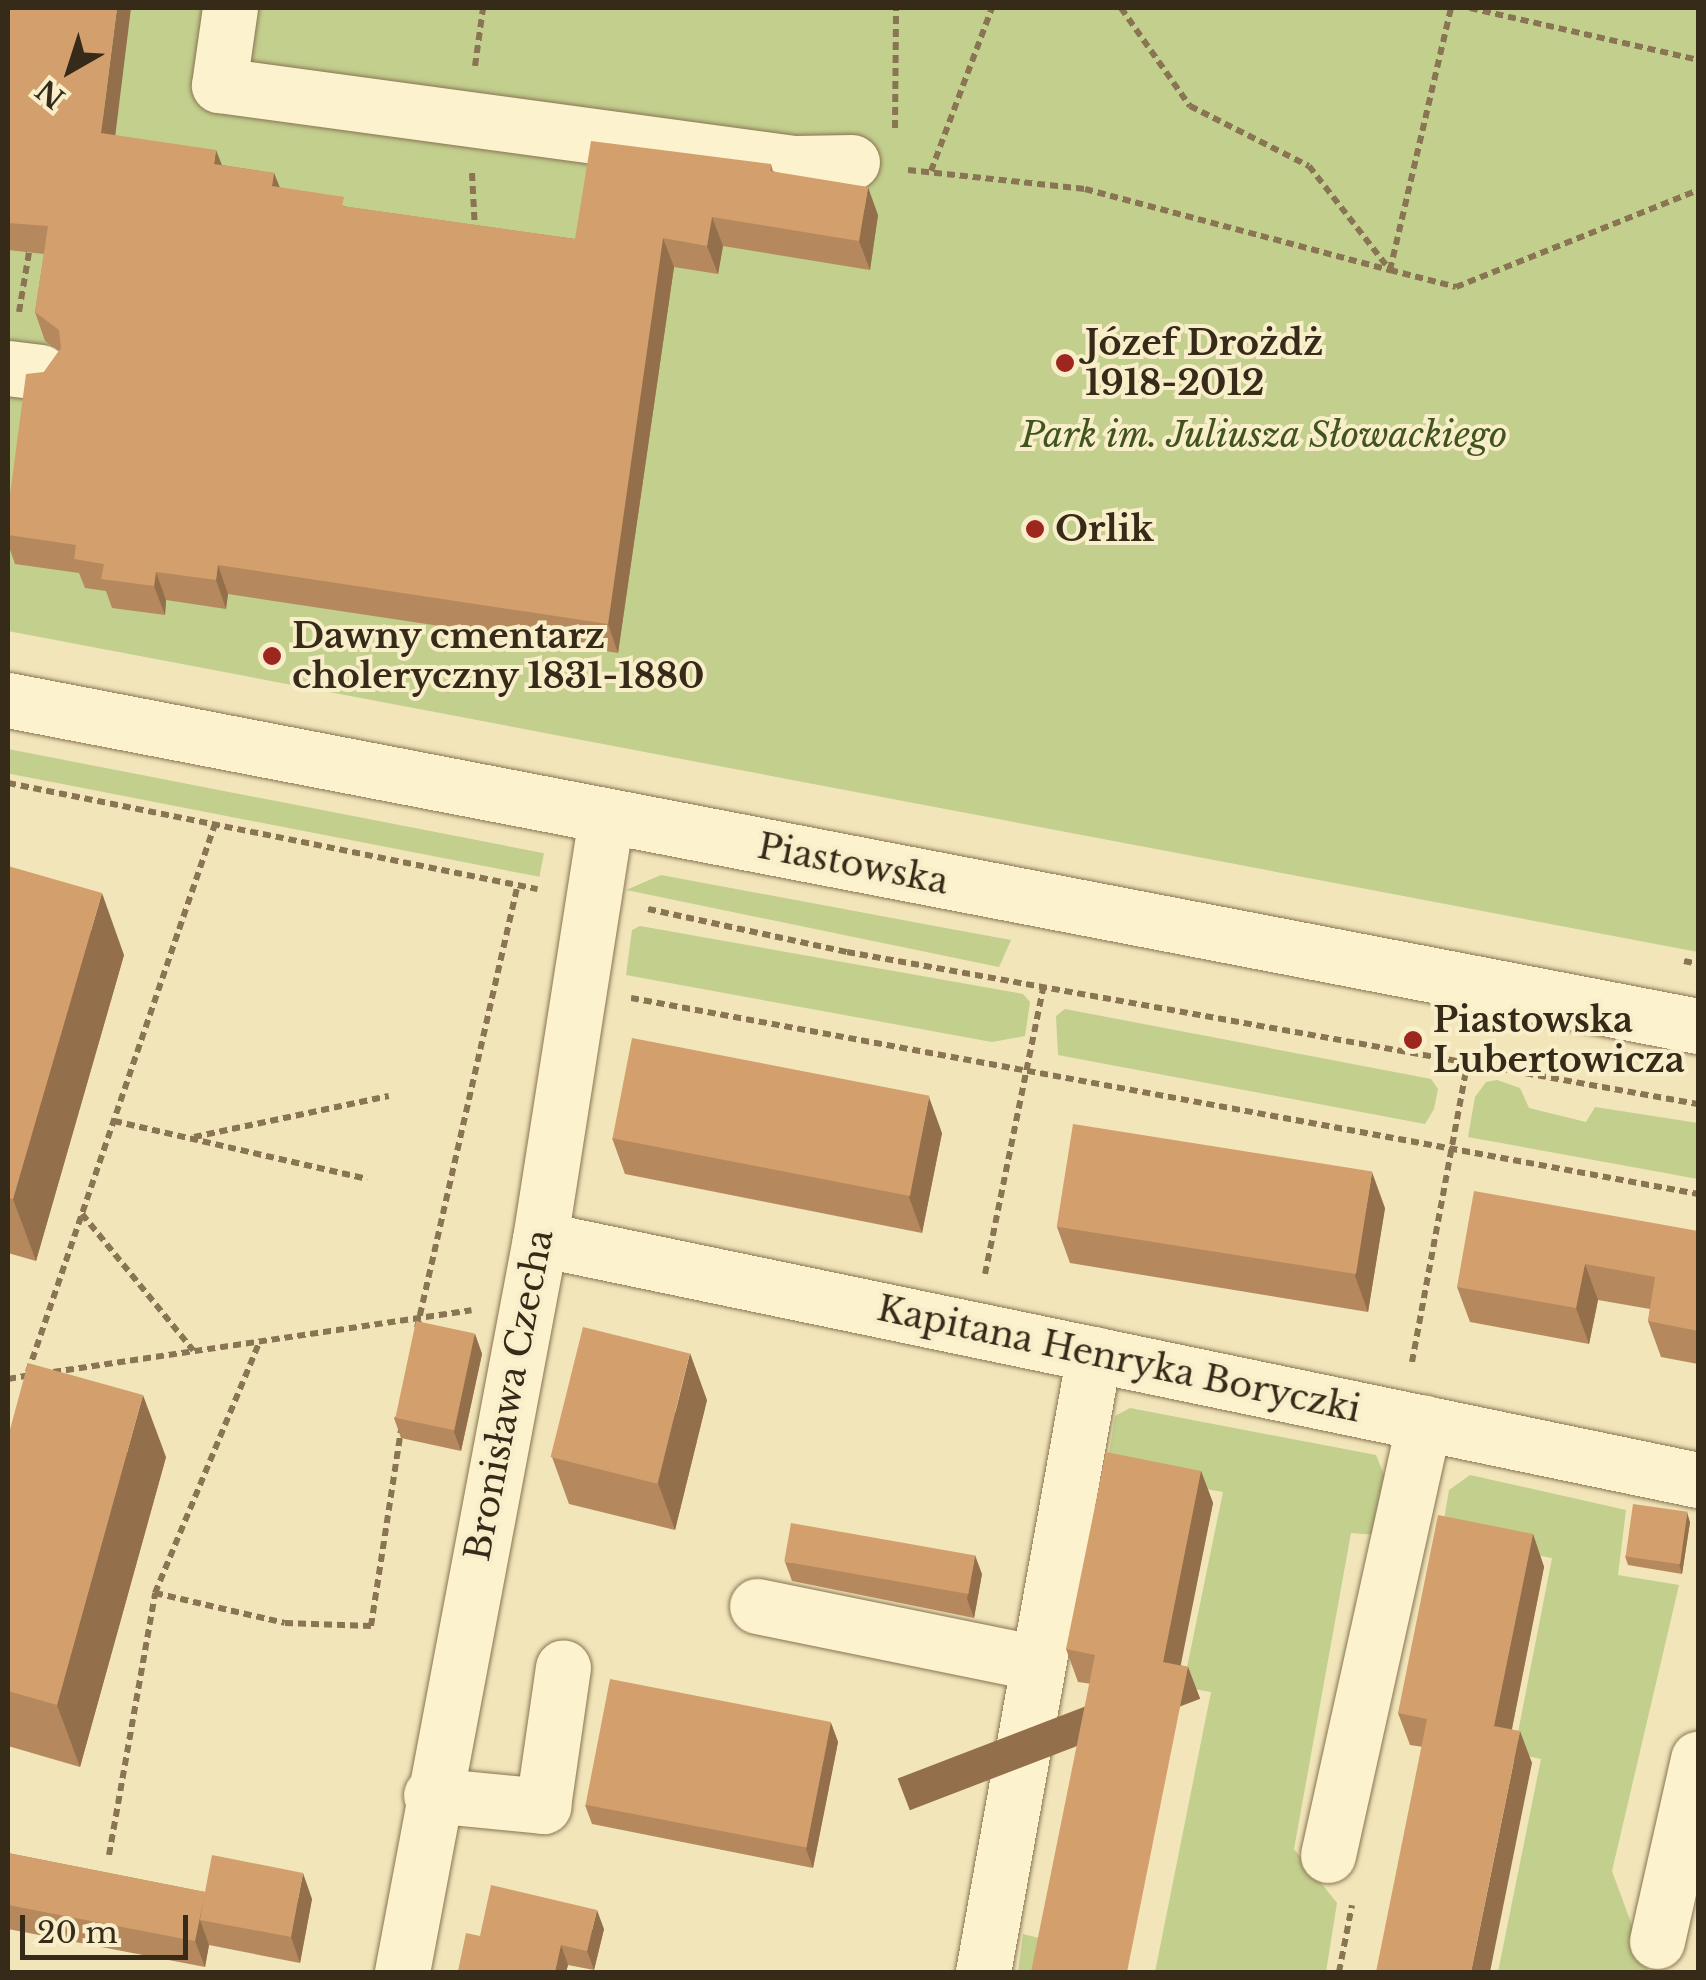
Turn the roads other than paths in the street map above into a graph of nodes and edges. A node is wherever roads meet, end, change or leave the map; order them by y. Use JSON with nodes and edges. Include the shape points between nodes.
{"nodes":[{"id":1,"x":230,"y":8,"type":"edge"},
{"id":2,"x":882,"y":160,"type":"road end"},
{"id":3,"x":8,"y":700,"type":"edge"},
{"id":4,"x":606,"y":817,"type":"junction"},
{"id":5,"x":1698,"y":1026,"type":"edge"},
{"id":6,"x":540,"y":1239,"type":"junction"},
{"id":7,"x":1094,"y":1354,"type":"junction"},
{"id":8,"x":1412,"y":1420,"type":"junction"},
{"id":9,"x":1698,"y":1480,"type":"edge"},
{"id":10,"x":758,"y":1606,"type":"dead end"},
{"id":11,"x":1036,"y":1664,"type":"junction"},
{"id":12,"x":562,"y":1668,"type":"dead end"},
{"id":13,"x":1698,"y":1758,"type":"edge"},
{"id":14,"x":431,"y":1796,"type":"junction"},
{"id":15,"x":1328,"y":1856,"type":"dead end"},
{"id":16,"x":1657,"y":1941,"type":"dead end"},
{"id":17,"x":402,"y":1972,"type":"edge"},
{"id":18,"x":984,"y":1972,"type":"edge"}],
"edges":[{"from":1,"to":2,"type":"street","via":[[219,84],[794,163]]},
{"from":3,"to":4,"type":"street","name":"Piastowska"},
{"from":4,"to":5,"type":"street","name":"Piastowska"},
{"from":4,"to":6,"type":"street","name":"Bronisława Czecha"},
{"from":6,"to":7,"type":"street","name":"Kapitana Henryka Boryczki"},
{"from":6,"to":14,"type":"street","name":"Bronisława Czecha"},
{"from":7,"to":8,"type":"street","name":"Kapitana Henryka Boryczki"},
{"from":7,"to":11,"type":"street"},
{"from":8,"to":9,"type":"street","name":"Kapitana Henryka Boryczki"},
{"from":8,"to":15,"type":"street"},
{"from":10,"to":11,"type":"street"},
{"from":11,"to":18,"type":"street"},
{"from":12,"to":14,"type":"street","via":[[543,1806]]},
{"from":13,"to":16,"type":"street"},
{"from":14,"to":17,"type":"street","name":"Bronisława Czecha"}]}
